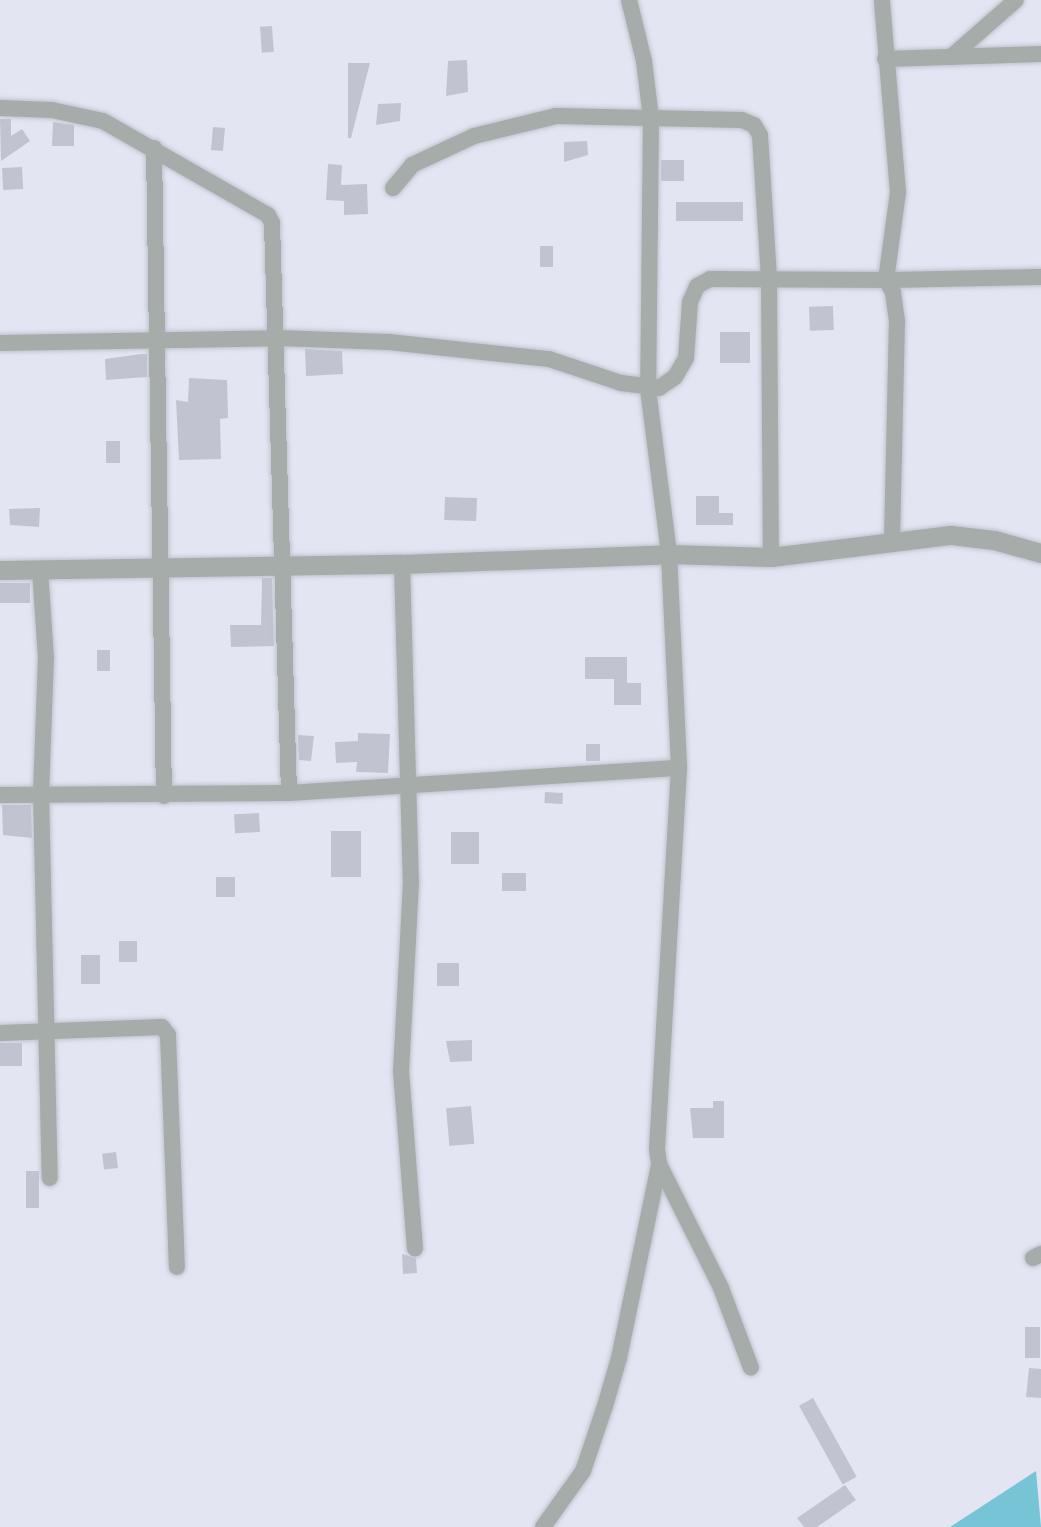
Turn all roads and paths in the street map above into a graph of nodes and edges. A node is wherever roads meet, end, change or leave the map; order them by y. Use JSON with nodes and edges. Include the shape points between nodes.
{"nodes":[{"id":1,"x":628,"y":0,"type":"edge"},
{"id":2,"x":882,"y":0,"type":"edge"},
{"id":3,"x":1016,"y":0,"type":"edge"},
{"id":4,"x":1041,"y":54,"type":"edge"},
{"id":5,"x":951,"y":57,"type":"junction"},
{"id":6,"x":886,"y":59,"type":"junction"},
{"id":7,"x":0,"y":108,"type":"edge"},
{"id":8,"x":651,"y":118,"type":"junction"},
{"id":9,"x":154,"y":148,"type":"junction"},
{"id":10,"x":394,"y":188,"type":"dead end"},
{"id":11,"x":1041,"y":277,"type":"edge"},
{"id":12,"x":769,"y":280,"type":"junction"},
{"id":13,"x":886,"y":280,"type":"junction"},
{"id":14,"x":278,"y":338,"type":"junction"},
{"id":15,"x":0,"y":342,"type":"edge"},
{"id":16,"x":158,"y":343,"type":"junction"},
{"id":17,"x":648,"y":389,"type":"junction"},
{"id":18,"x":891,"y":540,"type":"junction"},
{"id":19,"x":669,"y":554,"type":"junction"},
{"id":20,"x":1041,"y":554,"type":"edge"},
{"id":21,"x":771,"y":556,"type":"junction"},
{"id":22,"x":402,"y":564,"type":"junction"},
{"id":23,"x":280,"y":566,"type":"junction"},
{"id":24,"x":162,"y":567,"type":"junction"},
{"id":25,"x":0,"y":570,"type":"edge"},
{"id":26,"x":40,"y":570,"type":"junction"},
{"id":27,"x":679,"y":768,"type":"junction"},
{"id":28,"x":408,"y":785,"type":"junction"},
{"id":29,"x":41,"y":793,"type":"junction"},
{"id":30,"x":289,"y":793,"type":"junction"},
{"id":31,"x":0,"y":794,"type":"edge"},
{"id":32,"x":164,"y":796,"type":"junction"},
{"id":33,"x":47,"y":1029,"type":"junction"},
{"id":34,"x":0,"y":1033,"type":"edge"},
{"id":35,"x":659,"y":1164,"type":"junction"},
{"id":36,"x":50,"y":1178,"type":"dead end"},
{"id":37,"x":415,"y":1248,"type":"dead end"},
{"id":38,"x":177,"y":1267,"type":"dead end"},
{"id":39,"x":751,"y":1368,"type":"dead end"},
{"id":40,"x":543,"y":1527,"type":"edge"}],
"edges":[{"from":1,"to":8,"type":"street","via":[[644,61]]},
{"from":2,"to":6,"type":"street"},
{"from":3,"to":5,"type":"street"},
{"from":4,"to":5,"type":"street"},
{"from":5,"to":6,"type":"street"},
{"from":6,"to":13,"type":"street","via":[[898,192]]},
{"from":7,"to":9,"type":"street","via":[[52,110],[103,121]]},
{"from":8,"to":10,"type":"street","via":[[556,116],[522,122],[412,165]]},
{"from":8,"to":12,"type":"street","via":[[742,120],[754,125],[760,135]]},
{"from":8,"to":17,"type":"street"},
{"from":9,"to":14,"type":"street","via":[[268,215],[275,233]]},
{"from":9,"to":16,"type":"street"},
{"from":11,"to":13,"type":"street"},
{"from":12,"to":13,"type":"street"},
{"from":12,"to":17,"type":"street","via":[[710,279],[697,286],[690,302],[686,358],[675,377],[659,388]]},
{"from":12,"to":21,"type":"street"},
{"from":13,"to":18,"type":"street","via":[[893,292],[897,321]]},
{"from":14,"to":16,"type":"street"},
{"from":14,"to":17,"type":"street","via":[[389,342],[522,355]]},
{"from":14,"to":23,"type":"street"},
{"from":15,"to":16,"type":"street"},
{"from":16,"to":24,"type":"street"},
{"from":17,"to":19,"type":"street"},
{"from":18,"to":20,"type":"street","via":[[951,536],[994,540]]},
{"from":18,"to":21,"type":"street"},
{"from":19,"to":21,"type":"street"},
{"from":19,"to":22,"type":"street"},
{"from":19,"to":27,"type":"street"},
{"from":22,"to":23,"type":"street"},
{"from":22,"to":28,"type":"street"},
{"from":23,"to":24,"type":"street"},
{"from":23,"to":30,"type":"street"},
{"from":24,"to":26,"type":"street"},
{"from":24,"to":32,"type":"street"},
{"from":25,"to":26,"type":"street"},
{"from":26,"to":29,"type":"street","via":[[46,657]]},
{"from":27,"to":28,"type":"street"},
{"from":27,"to":35,"type":"street"},
{"from":28,"to":30,"type":"street"},
{"from":28,"to":37,"type":"street","via":[[411,882],[401,1071]]},
{"from":29,"to":31,"type":"street"},
{"from":29,"to":32,"type":"street"},
{"from":29,"to":33,"type":"street"},
{"from":30,"to":32,"type":"street"},
{"from":33,"to":34,"type":"street"},
{"from":33,"to":36,"type":"street"},
{"from":33,"to":38,"type":"street","via":[[152,1024],[168,1035]]},
{"from":35,"to":39,"type":"street","via":[[685,1208]]},
{"from":35,"to":40,"type":"street","via":[[620,1358],[605,1406],[583,1471]]}]}
